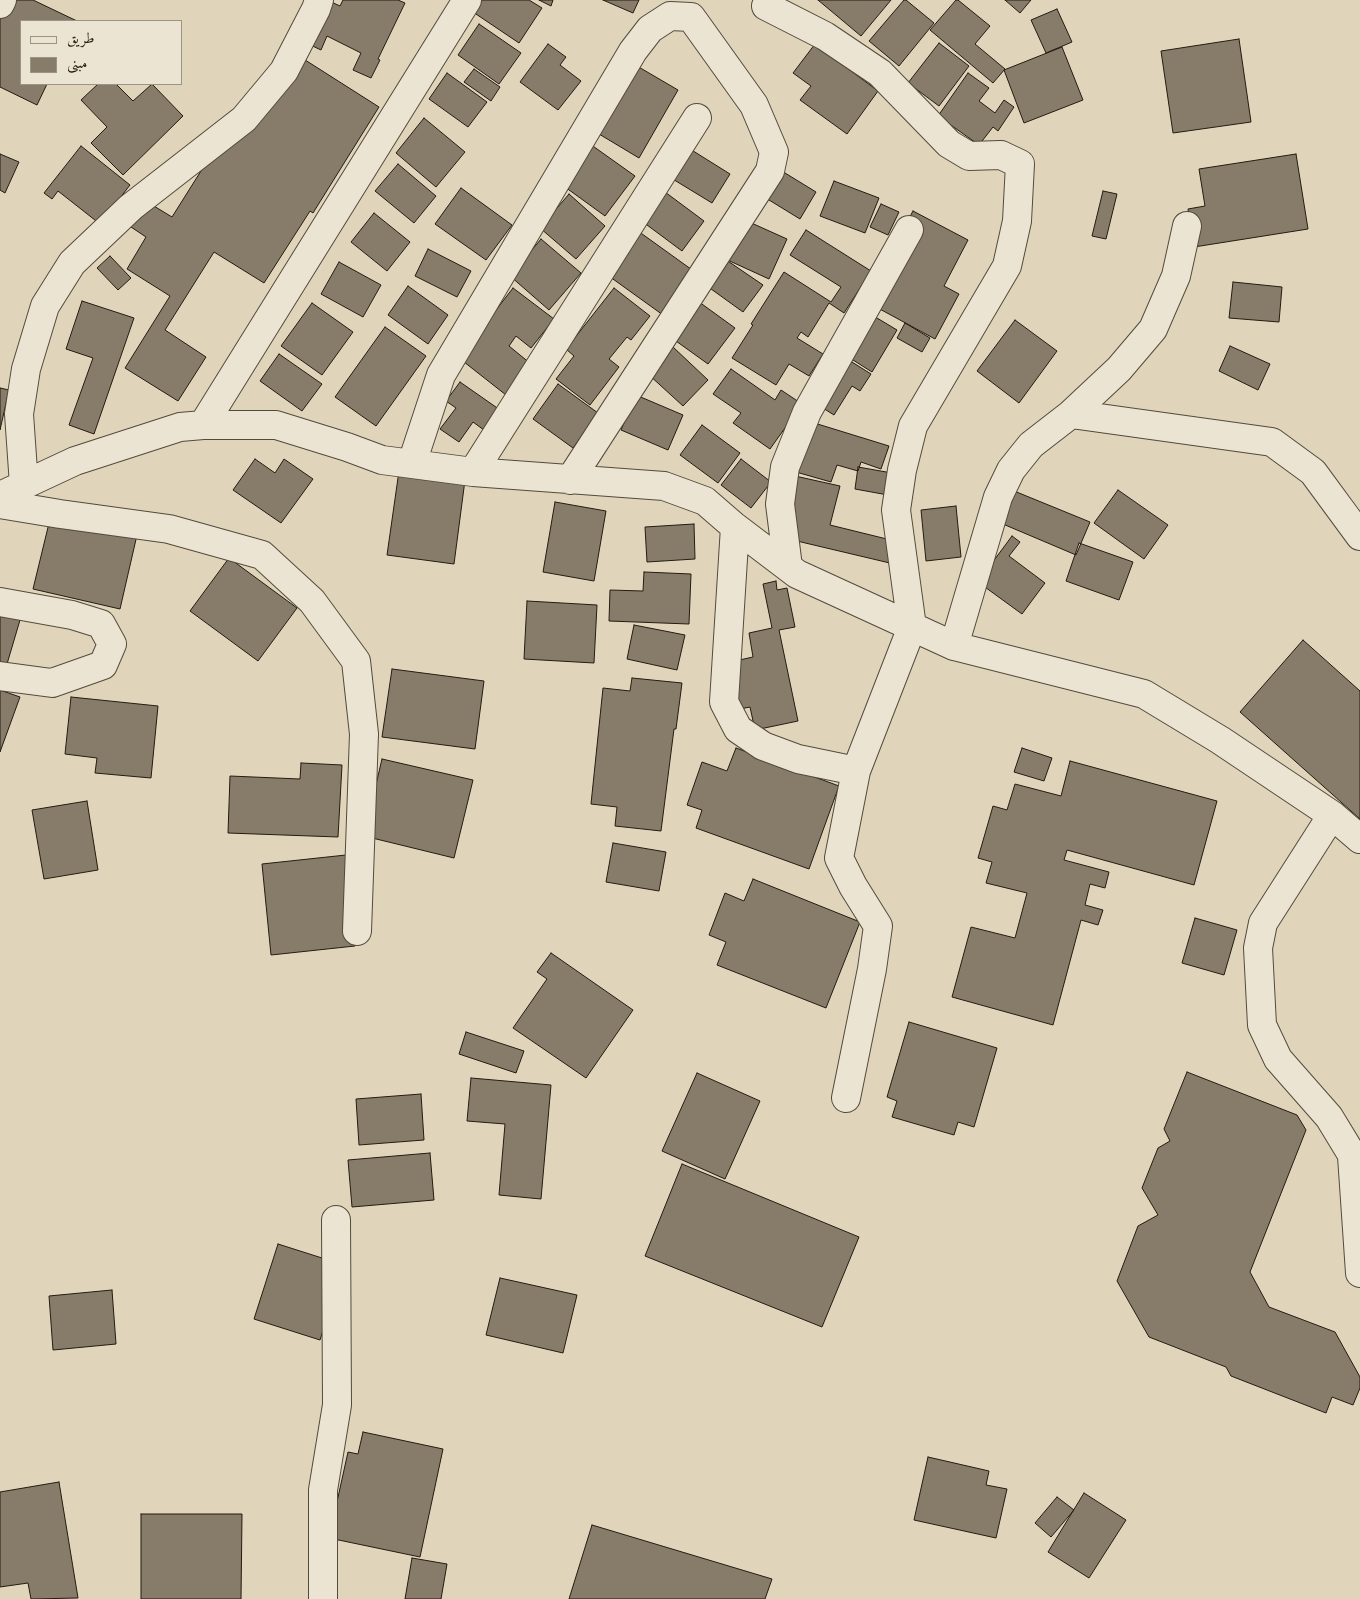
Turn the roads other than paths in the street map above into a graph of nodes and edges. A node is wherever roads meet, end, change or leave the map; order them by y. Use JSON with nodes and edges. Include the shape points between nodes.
{"nodes":[{"id":1,"x":2,"y":0,"type":"edge"},
{"id":2,"x":319,"y":0,"type":"edge"},
{"id":3,"x":467,"y":0,"type":"edge"},
{"id":4,"x":0,"y":4,"type":"edge"},
{"id":5,"x":766,"y":6,"type":"dead end"},
{"id":6,"x":670,"y":8,"type":"edge"},
{"id":7,"x":697,"y":118,"type":"dead end"},
{"id":8,"x":1187,"y":226,"type":"dead end"},
{"id":9,"x":908,"y":230,"type":"dead end"},
{"id":10,"x":1071,"y":414,"type":"junction"},
{"id":11,"x":203,"y":425,"type":"junction"},
{"id":12,"x":412,"y":463,"type":"junction"},
{"id":13,"x":473,"y":472,"type":"junction"},
{"id":14,"x":570,"y":480,"type":"junction"},
{"id":15,"x":12,"y":490,"type":"edge"},
{"id":16,"x":0,"y":504,"type":"edge"},
{"id":17,"x":735,"y":527,"type":"junction"},
{"id":18,"x":1360,"y":536,"type":"edge"},
{"id":19,"x":788,"y":567,"type":"junction"},
{"id":20,"x":0,"y":602,"type":"edge"},
{"id":21,"x":912,"y":627,"type":"junction"},
{"id":22,"x":954,"y":646,"type":"junction"},
{"id":23,"x":0,"y":676,"type":"edge"},
{"id":24,"x":856,"y":771,"type":"junction"},
{"id":25,"x":1332,"y":815,"type":"junction"},
{"id":26,"x":1360,"y":839,"type":"edge"},
{"id":27,"x":357,"y":932,"type":"dead end"},
{"id":28,"x":846,"y":1098,"type":"dead end"},
{"id":29,"x":1356,"y":1162,"type":"edge"},
{"id":30,"x":336,"y":1220,"type":"dead end"},
{"id":31,"x":1360,"y":1273,"type":"edge"},
{"id":32,"x":323,"y":1599,"type":"edge"}],
"edges":[{"from":1,"to":4,"type":"street"},
{"from":2,"to":15,"type":"street","via":[[284,71],[244,119],[131,207],[72,263],[45,306],[26,368],[18,414]]},
{"from":3,"to":11,"type":"street"},
{"from":5,"to":21,"type":"street","via":[[824,36],[880,73],[949,144],[970,156],[1001,154],[1020,164],[1017,221],[1007,266],[913,426],[902,470],[896,510]]},
{"from":6,"to":12,"type":"street","via":[[633,50],[441,375]]},
{"from":6,"to":14,"type":"street","via":[[691,17],[754,105],[774,152],[770,171]]},
{"from":7,"to":13,"type":"street"},
{"from":8,"to":10,"type":"street","via":[[1176,276],[1154,329],[1119,369]]},
{"from":9,"to":19,"type":"street","via":[[807,412],[785,467],[780,504]]},
{"from":10,"to":18,"type":"street","via":[[1272,442],[1313,472]]},
{"from":10,"to":22,"type":"street","via":[[1031,445],[1011,470],[998,497]]},
{"from":11,"to":12,"type":"street","via":[[276,425],[382,460]]},
{"from":11,"to":15,"type":"street","via":[[180,427],[75,461]]},
{"from":12,"to":13,"type":"street"},
{"from":13,"to":14,"type":"street"},
{"from":14,"to":17,"type":"street","via":[[664,486],[705,501]]},
{"from":16,"to":27,"type":"street","via":[[169,529],[262,555],[312,601],[356,661],[364,734]]},
{"from":17,"to":19,"type":"street"},
{"from":17,"to":24,"type":"street","via":[[724,702],[738,729],[763,746],[798,759]]},
{"from":19,"to":21,"type":"street"},
{"from":20,"to":23,"type":"street","via":[[72,615],[101,624],[112,644],[103,665],[52,683]]},
{"from":21,"to":22,"type":"street"},
{"from":21,"to":24,"type":"street"},
{"from":22,"to":25,"type":"street","via":[[1144,694]]},
{"from":24,"to":28,"type":"street","via":[[839,858],[878,926]]},
{"from":25,"to":26,"type":"street"},
{"from":25,"to":29,"type":"street","via":[[1263,923],[1258,948],[1262,1025],[1278,1059],[1329,1117]]},
{"from":29,"to":31,"type":"street"},
{"from":30,"to":32,"type":"street","via":[[337,1405],[323,1490]]}]}
